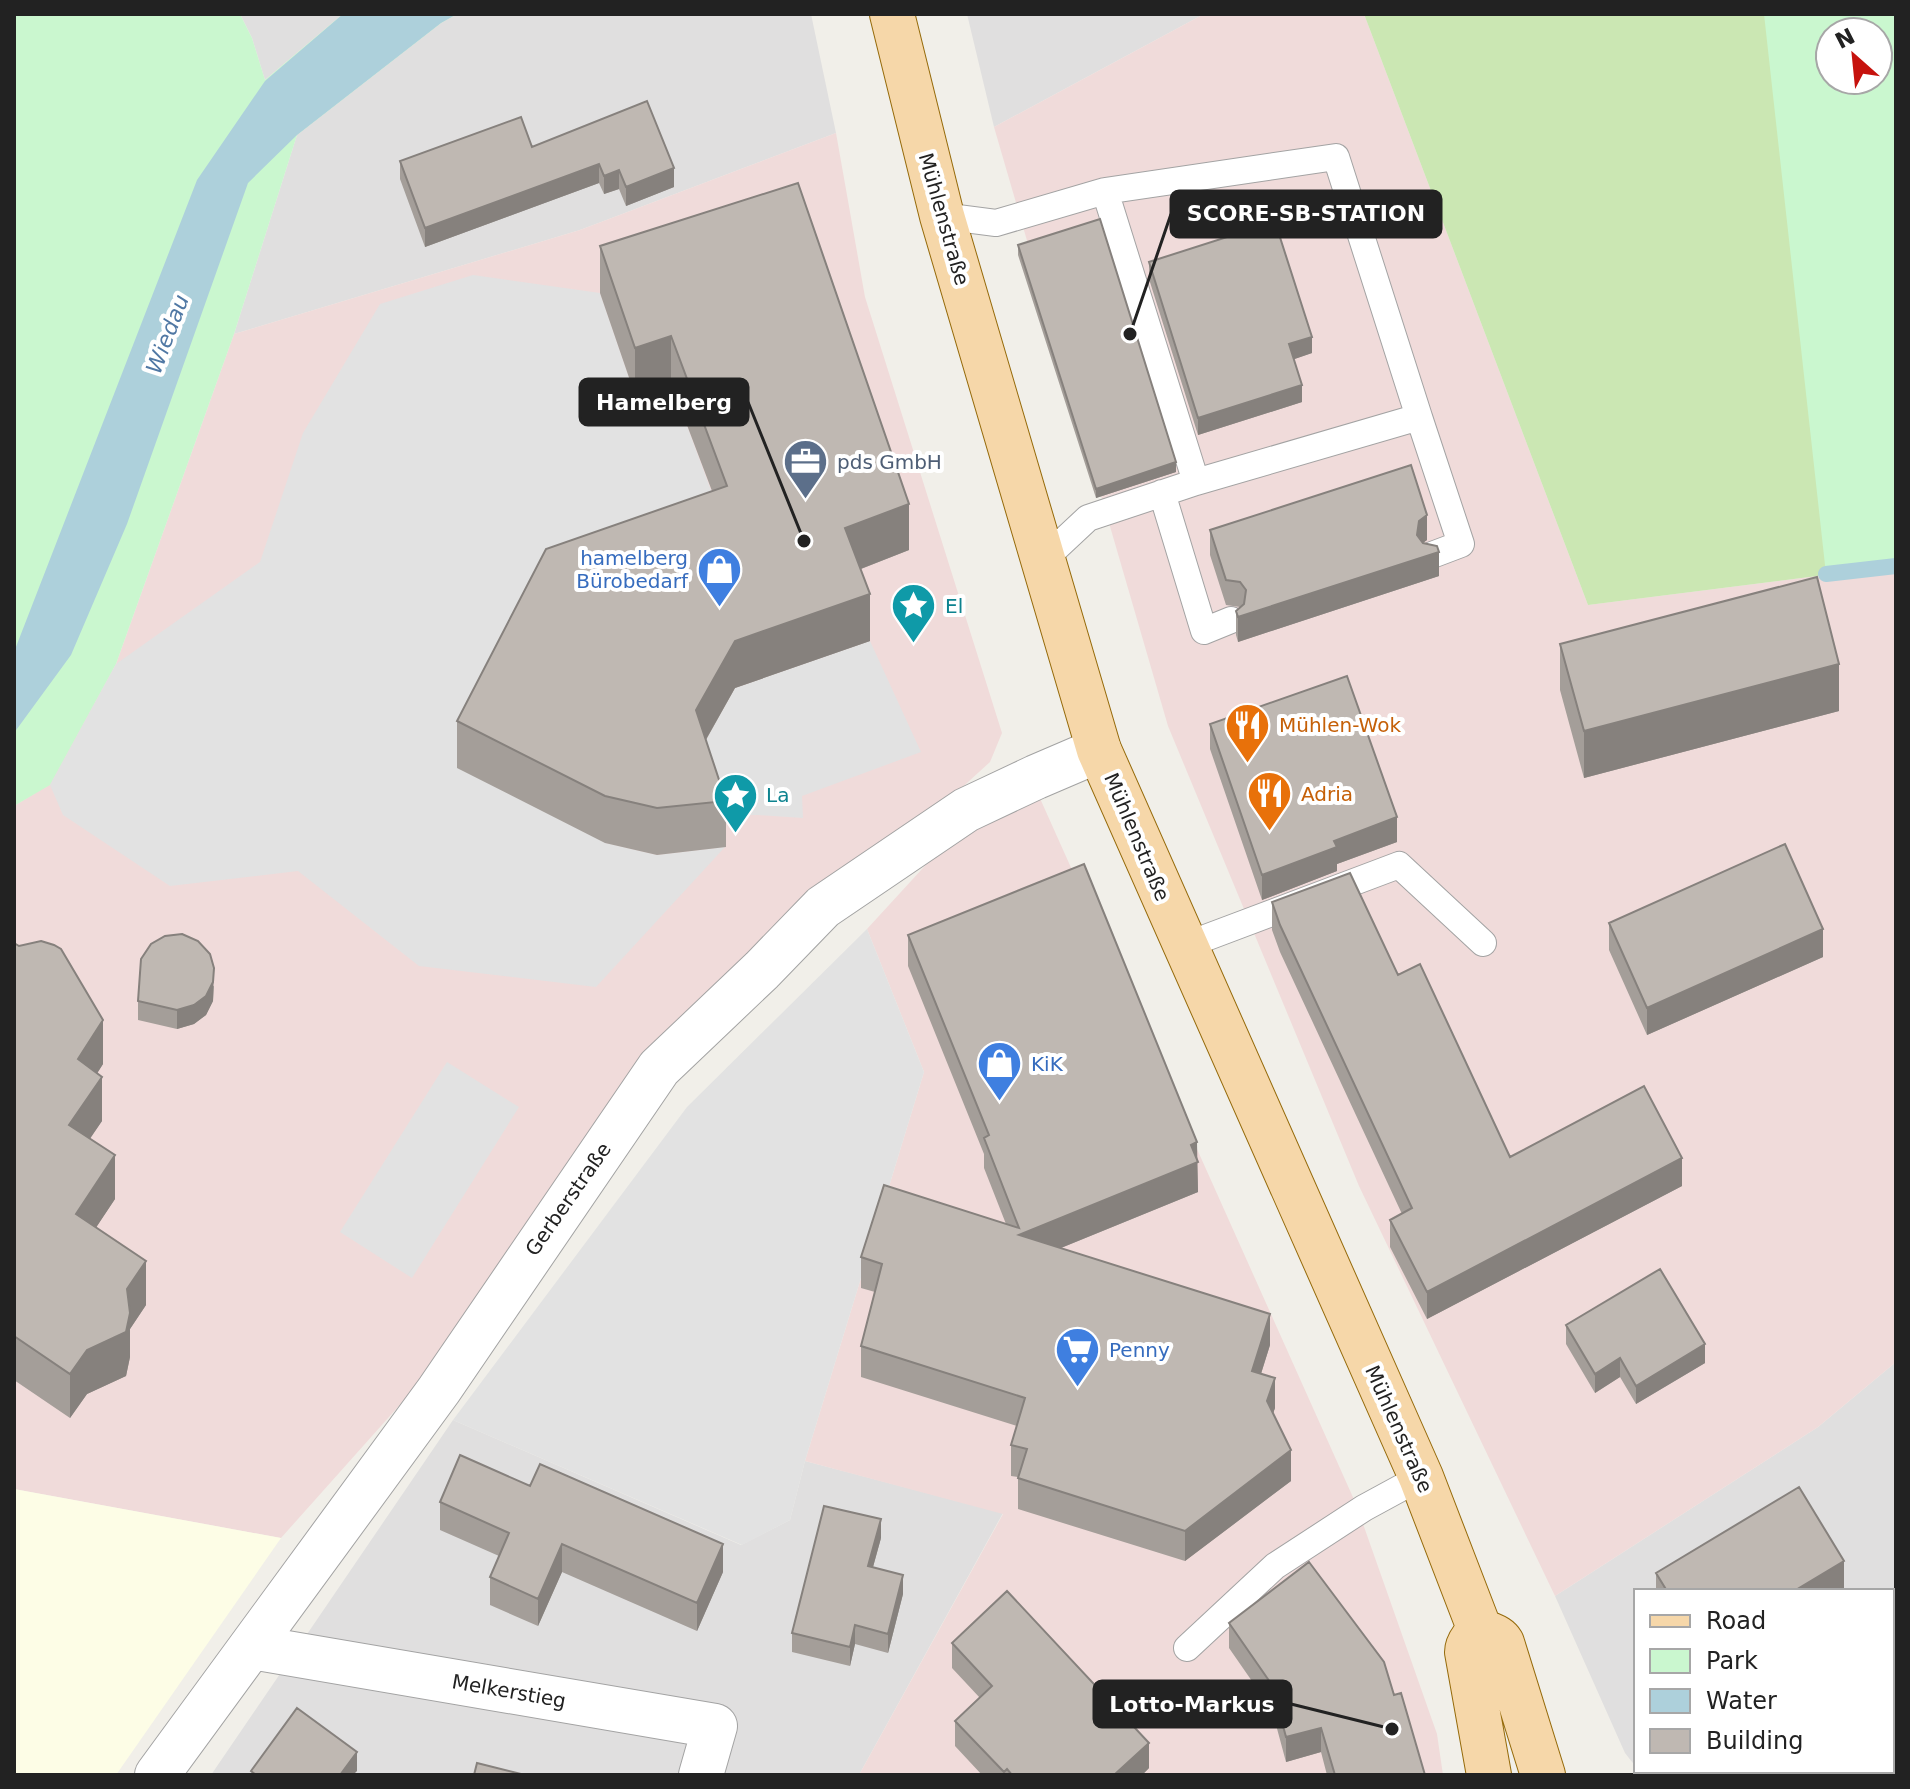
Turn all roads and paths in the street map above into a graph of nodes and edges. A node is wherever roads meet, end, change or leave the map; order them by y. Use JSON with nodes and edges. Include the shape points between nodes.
{"nodes":[{"id":1,"x":892,"y":14,"type":"edge"},
{"id":2,"x":1105,"y":191,"type":"junction"},
{"id":3,"x":942,"y":216,"type":"junction"},
{"id":4,"x":1419,"y":417,"type":"junction"},
{"id":5,"x":1196,"y":482,"type":"junction"},
{"id":6,"x":1162,"y":493,"type":"junction"},
{"id":7,"x":1432,"y":555,"type":"edge"},
{"id":8,"x":1042,"y":561,"type":"junction"},
{"id":9,"x":1231,"y":620,"type":"dead end"},
{"id":10,"x":1099,"y":750,"type":"junction"},
{"id":11,"x":1483,"y":943,"type":"dead end"},
{"id":12,"x":1184,"y":946,"type":"junction"},
{"id":13,"x":1421,"y":1477,"type":"junction"},
{"id":14,"x":1478,"y":1625,"type":"junction"},
{"id":15,"x":251,"y":1647,"type":"junction"},
{"id":16,"x":1187,"y":1648,"type":"dead end"},
{"id":17,"x":157,"y":1775,"type":"edge"},
{"id":18,"x":701,"y":1775,"type":"edge"},
{"id":19,"x":1489,"y":1775,"type":"edge"},
{"id":20,"x":1543,"y":1775,"type":"edge"}],
"edges":[{"from":1,"to":3,"type":"main road","name":"Mühlenstraße"},
{"from":2,"to":3,"type":"lane","via":[[996,223]]},
{"from":2,"to":4,"type":"lane","via":[[1336,157]]},
{"from":2,"to":5,"type":"lane"},
{"from":3,"to":8,"type":"main road","name":"Mühlenstraße"},
{"from":4,"to":5,"type":"lane"},
{"from":4,"to":7,"type":"lane","via":[[1461,544]]},
{"from":5,"to":6,"type":"lane"},
{"from":6,"to":8,"type":"lane","via":[[1088,518]]},
{"from":6,"to":9,"type":"lane","via":[[1204,631]]},
{"from":8,"to":10,"type":"main road","name":"Mühlenstraße"},
{"from":10,"to":12,"type":"main road","name":"Mühlenstraße"},
{"from":10,"to":15,"type":"street","name":"Gerberstraße","via":[[966,810],[823,907],[659,1068],[439,1390]]},
{"from":11,"to":12,"type":"lane","via":[[1399,865]]},
{"from":12,"to":13,"type":"main road","name":"Mühlenstraße"},
{"from":13,"to":14,"type":"main road","name":"Mühlenstraße"},
{"from":13,"to":16,"type":"lane","via":[[1275,1566]]},
{"from":14,"to":19,"type":"main road","via":[[1467,1652]]},
{"from":14,"to":20,"type":"main road","name":"Mühlenstraße","via":[[1502,1643]]},
{"from":15,"to":17,"type":"street","name":"Gerberstraße"},
{"from":15,"to":18,"type":"street","name":"Melkerstieg","via":[[715,1726]]}]}
